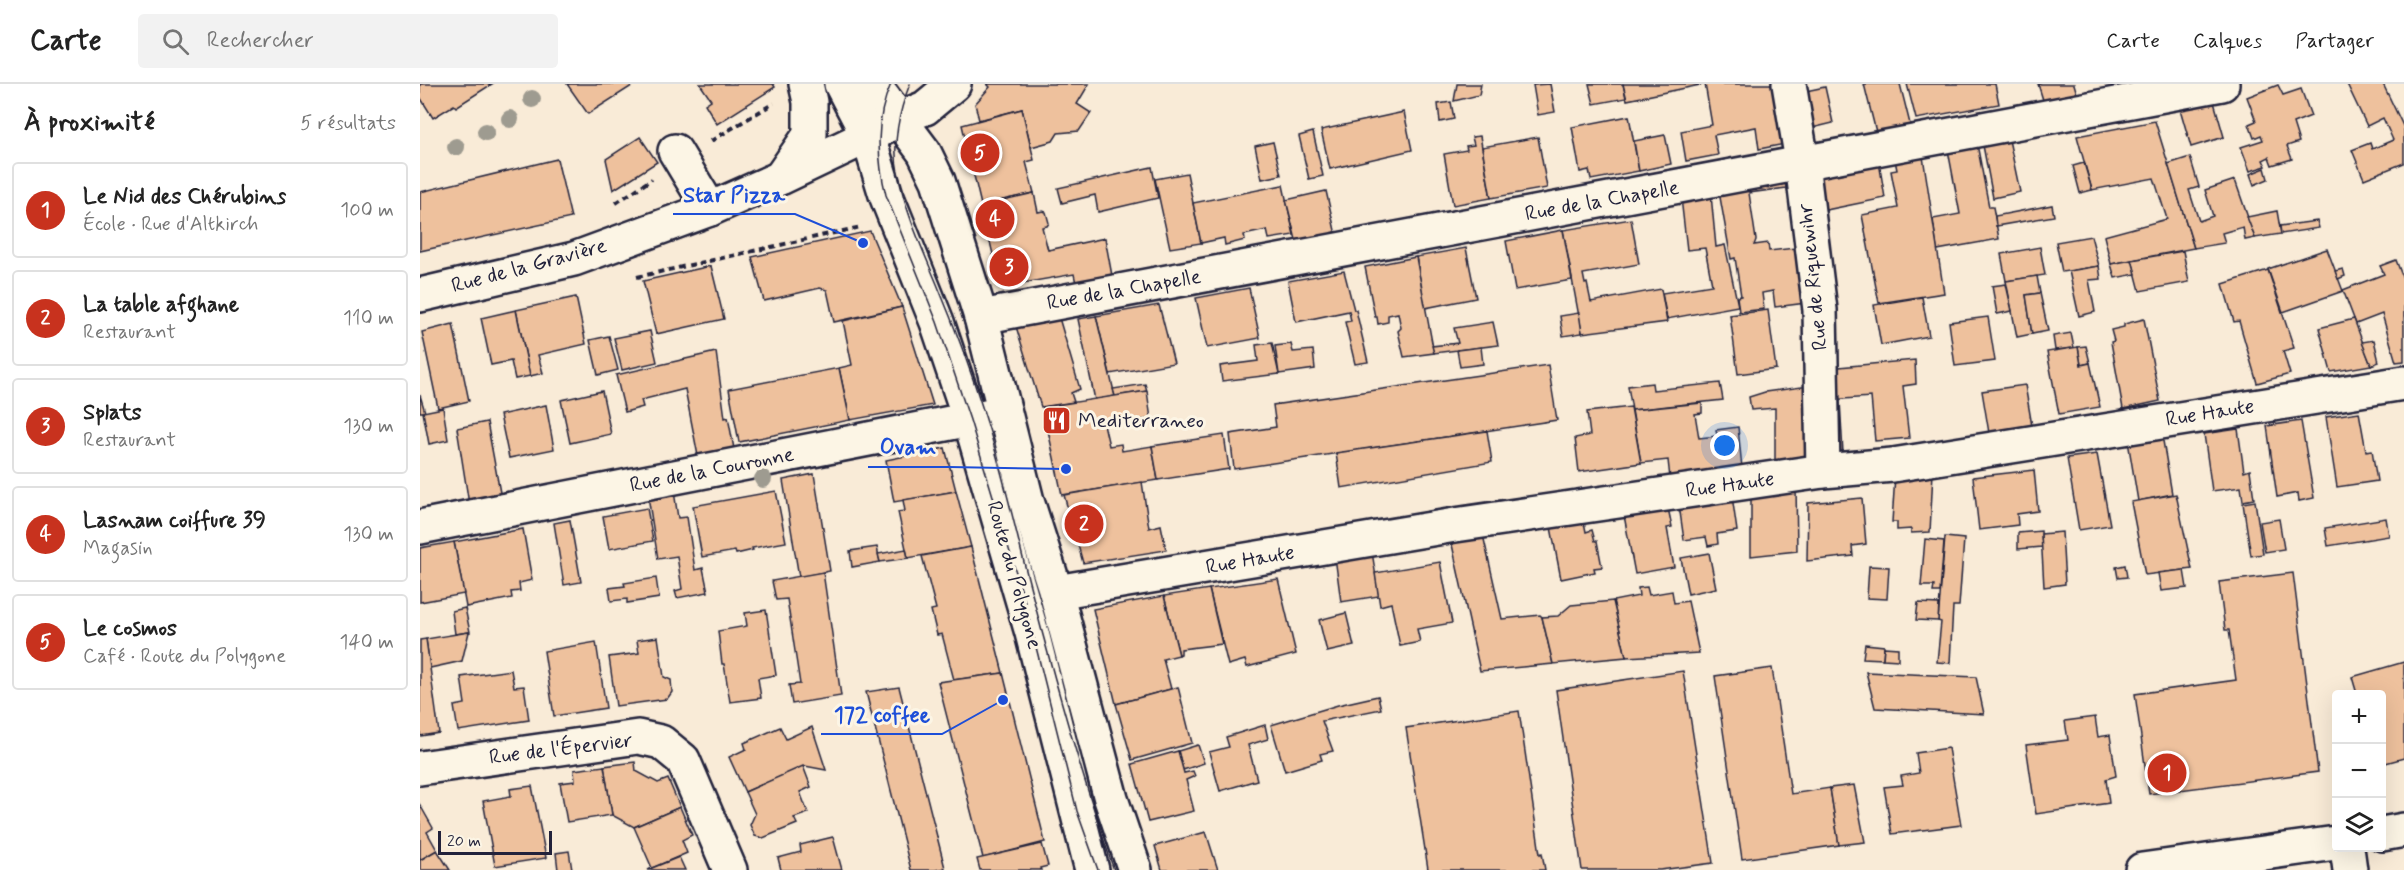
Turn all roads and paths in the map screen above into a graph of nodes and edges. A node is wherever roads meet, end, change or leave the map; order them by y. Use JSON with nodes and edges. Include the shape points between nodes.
{"nodes":[{"id":1,"x":806,"y":84,"type":"edge"},
{"id":2,"x":841,"y":84,"type":"edge"},
{"id":3,"x":873,"y":84,"type":"edge"},
{"id":4,"x":885,"y":84,"type":"edge"},
{"id":5,"x":954,"y":84,"type":"edge"},
{"id":6,"x":1789,"y":84,"type":"edge"},
{"id":7,"x":2222,"y":84,"type":"edge"},
{"id":8,"x":778,"y":100,"type":"dead end"},
{"id":9,"x":900,"y":118,"type":"junction"},
{"id":10,"x":868,"y":136,"type":"junction"},
{"id":11,"x":678,"y":155,"type":"junction"},
{"id":12,"x":1801,"y":164,"type":"junction"},
{"id":13,"x":780,"y":178,"type":"junction"},
{"id":14,"x":613,"y":205,"type":"dead end"},
{"id":15,"x":710,"y":209,"type":"junction"},
{"id":16,"x":895,"y":219,"type":"junction"},
{"id":17,"x":631,"y":278,"type":"dead end"},
{"id":18,"x":420,"y":295,"type":"edge"},
{"id":19,"x":981,"y":317,"type":"junction"},
{"id":20,"x":2404,"y":383,"type":"edge"},
{"id":21,"x":1004,"y":412,"type":"junction"},
{"id":22,"x":969,"y":420,"type":"junction"},
{"id":23,"x":1823,"y":471,"type":"junction"},
{"id":24,"x":420,"y":527,"type":"edge"},
{"id":25,"x":1056,"y":592,"type":"junction"},
{"id":26,"x":420,"y":768,"type":"edge"},
{"id":27,"x":2404,"y":830,"type":"edge"},
{"id":28,"x":2386,"y":833,"type":"edge"},
{"id":29,"x":2332,"y":844,"type":"edge"},
{"id":30,"x":2348,"y":852,"type":"edge"},
{"id":31,"x":730,"y":870,"type":"edge"},
{"id":32,"x":1092,"y":870,"type":"edge"},
{"id":33,"x":1135,"y":870,"type":"edge"},
{"id":34,"x":2142,"y":870,"type":"edge"},
{"id":35,"x":2350,"y":870,"type":"edge"}],
"edges":[{"from":1,"to":13,"type":"street","via":[[810,135]]},
{"from":2,"to":10,"type":"street","name":"Route du Polygone"},
{"from":3,"to":9,"type":"street","name":"Route du Polygone"},
{"from":4,"to":9,"type":"street","name":"Route du Polygone"},
{"from":5,"to":9,"type":"street","name":"Rue de la Gravière","via":[[925,108]]},
{"from":6,"to":12,"type":"street","name":"Rue de Riquewihr"},
{"from":7,"to":12,"type":"street","name":"Rue de la Chapelle"},
{"from":8,"to":11,"type":"path"},
{"from":9,"to":10,"type":"street","name":"Rue de la Gravière"},
{"from":9,"to":19,"type":"street","name":"Route du Polygone","via":[[938,181]]},
{"from":10,"to":13,"type":"street","name":"Rue de la Gravière"},
{"from":10,"to":16,"type":"street","name":"Route du Polygone"},
{"from":11,"to":14,"type":"path"},
{"from":11,"to":15,"type":"street"},
{"from":12,"to":19,"type":"street","name":"Rue de la Chapelle"},
{"from":12,"to":23,"type":"street","name":"Rue de Riquewihr","via":[[1820,310]]},
{"from":13,"to":15,"type":"street","name":"Rue de la Gravière"},
{"from":15,"to":18,"type":"street","name":"Rue de la Gravière","via":[[574,259]]},
{"from":16,"to":17,"type":"path"},
{"from":16,"to":22,"type":"street","name":"Route du Polygone","via":[[937,322]]},
{"from":19,"to":21,"type":"street","name":"Route du Polygone"},
{"from":20,"to":23,"type":"street","name":"Rue Haute","via":[[1929,460]]},
{"from":21,"to":22,"type":"street","name":"Rue de la Couronne"},
{"from":21,"to":25,"type":"street","name":"Route du Polygone"},
{"from":22,"to":24,"type":"street","name":"Rue de la Couronne"},
{"from":22,"to":32,"type":"street","name":"Route du Polygone","via":[[1032,633]]},
{"from":23,"to":25,"type":"street","name":"Rue Haute","via":[[1455,525]]},
{"from":25,"to":33,"type":"street","name":"Route du Polygone","via":[[1111,799]]},
{"from":26,"to":31,"type":"street","name":"Rue de l'Épervier","via":[[638,737],[661,742],[683,760]]},
{"from":27,"to":28,"type":"street"},
{"from":29,"to":34,"type":"street"},
{"from":30,"to":35,"type":"street"}]}
